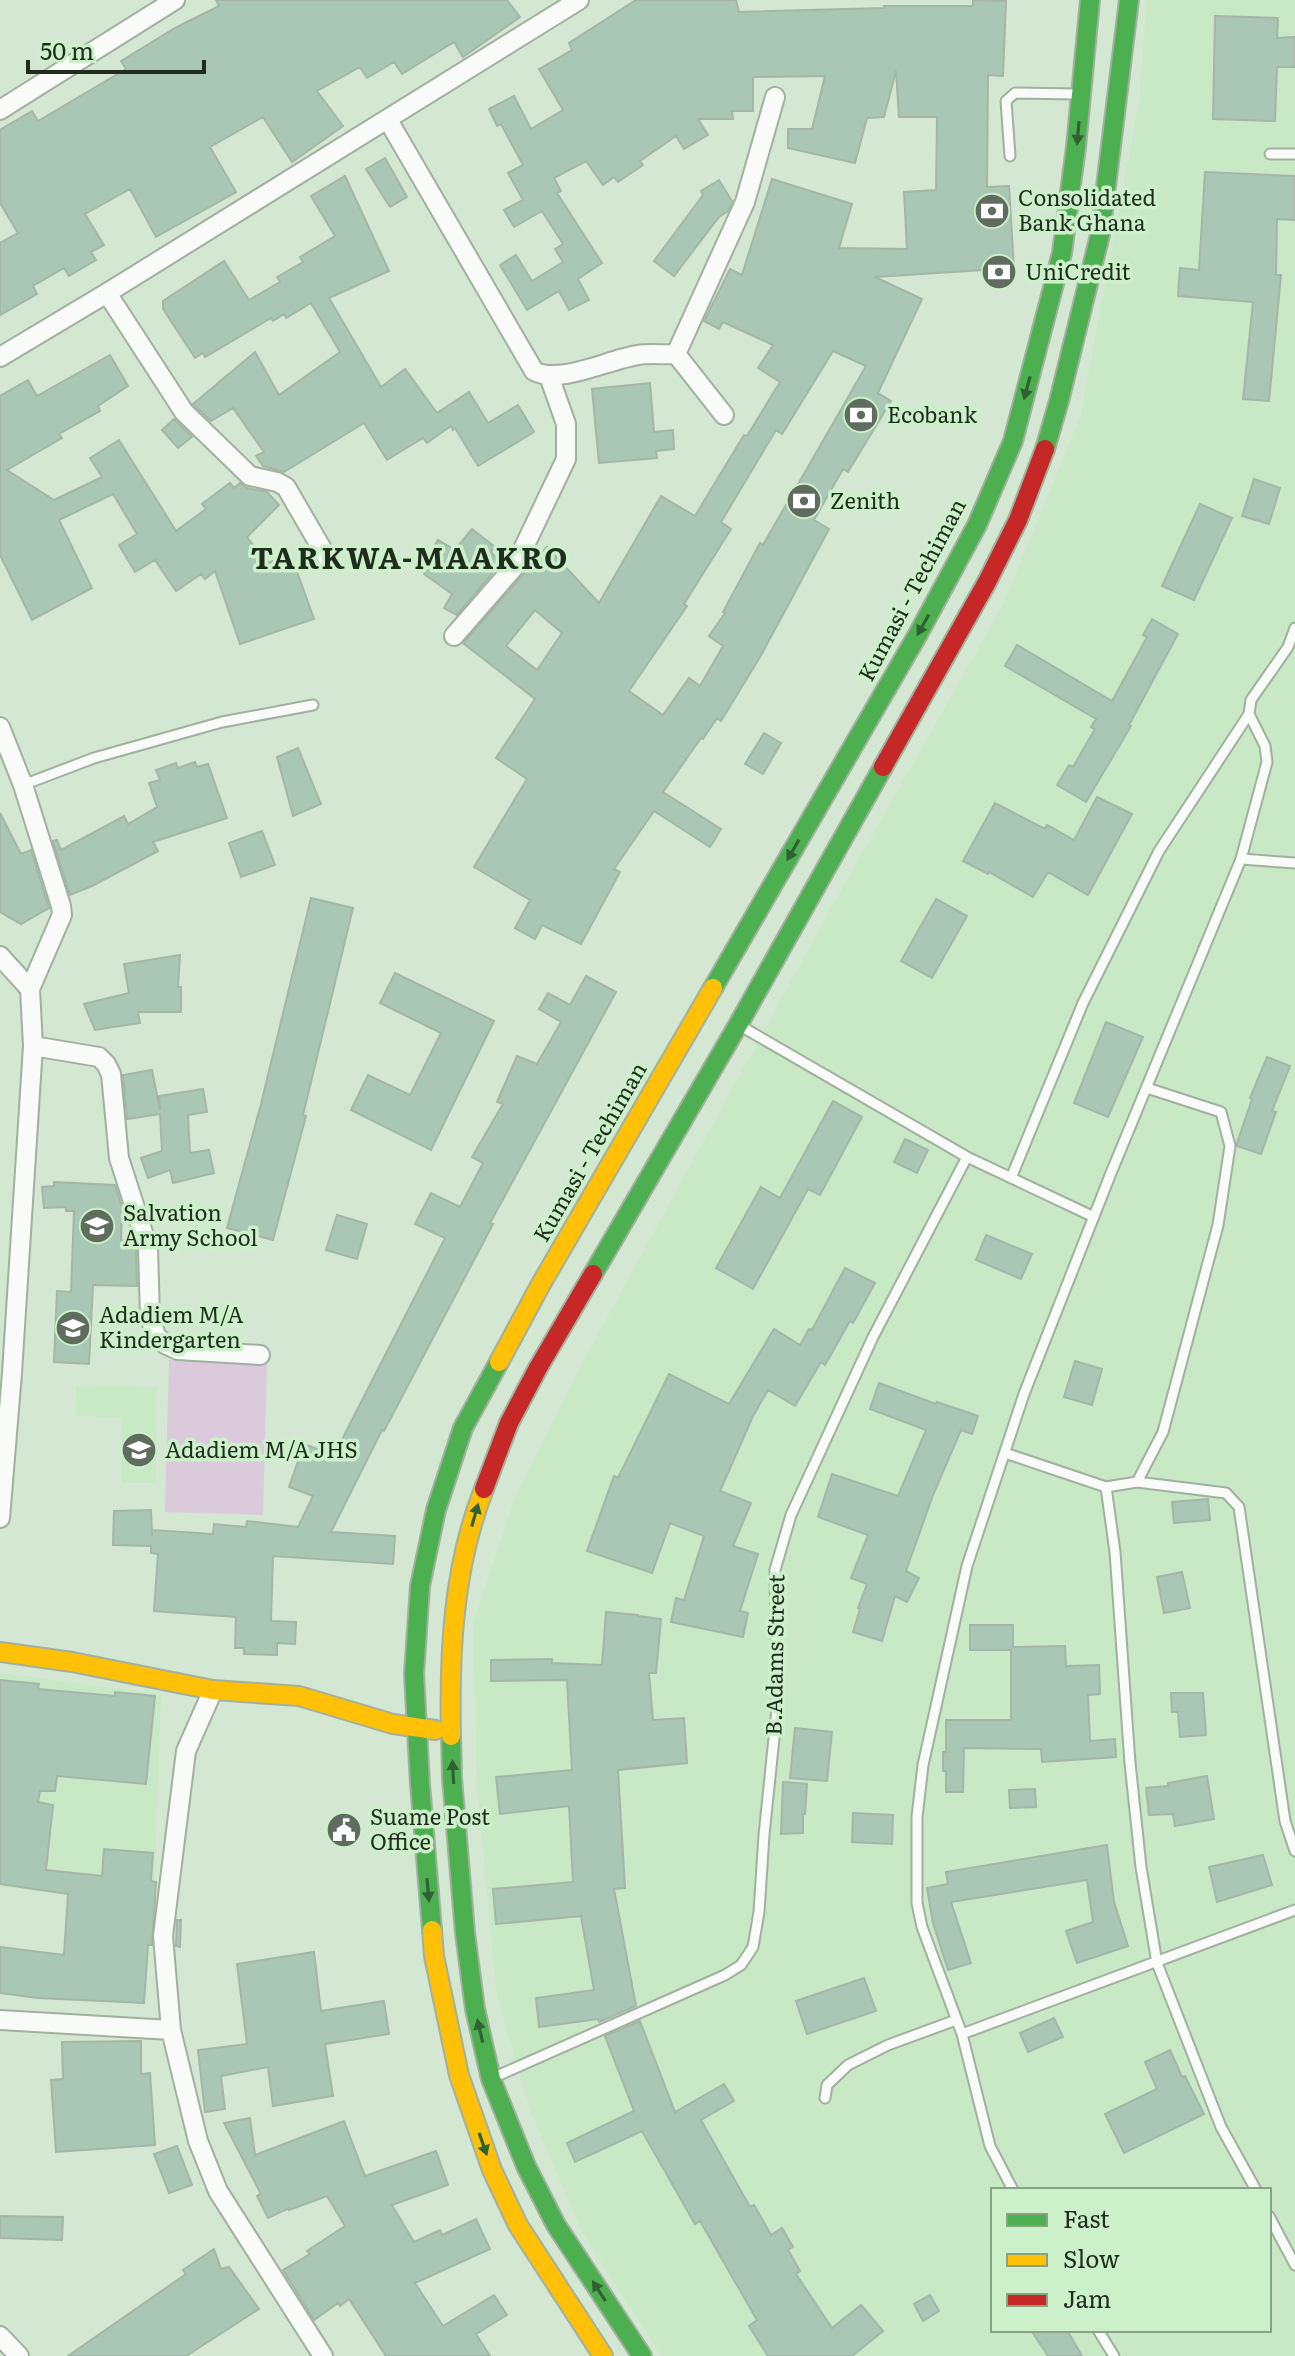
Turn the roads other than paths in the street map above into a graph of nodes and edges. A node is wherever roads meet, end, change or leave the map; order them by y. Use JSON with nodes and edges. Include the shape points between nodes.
{"nodes":[{"id":1,"x":175,"y":0,"type":"edge"},
{"id":2,"x":579,"y":0,"type":"edge"},
{"id":3,"x":1090,"y":0,"type":"edge"},
{"id":4,"x":1129,"y":0,"type":"edge"},
{"id":5,"x":1081,"y":94,"type":"junction"},
{"id":6,"x":775,"y":97,"type":"dead end"},
{"id":7,"x":0,"y":110,"type":"edge"},
{"id":8,"x":388,"y":120,"type":"junction"},
{"id":9,"x":1270,"y":154,"type":"dead end"},
{"id":10,"x":1295,"y":154,"type":"edge"},
{"id":11,"x":1010,"y":156,"type":"dead end"},
{"id":12,"x":107,"y":293,"type":"junction"},
{"id":13,"x":676,"y":354,"type":"junction"},
{"id":14,"x":0,"y":357,"type":"edge"},
{"id":15,"x":549,"y":376,"type":"junction"},
{"id":16,"x":724,"y":415,"type":"dead end"},
{"id":17,"x":329,"y":561,"type":"dead end"},
{"id":18,"x":1295,"y":628,"type":"edge"},
{"id":19,"x":454,"y":636,"type":"dead end"},
{"id":20,"x":313,"y":705,"type":"dead end"},
{"id":21,"x":1249,"y":714,"type":"junction"},
{"id":22,"x":0,"y":727,"type":"edge"},
{"id":23,"x":23,"y":785,"type":"junction"},
{"id":24,"x":1241,"y":859,"type":"junction"},
{"id":25,"x":1295,"y":863,"type":"edge"},
{"id":26,"x":0,"y":956,"type":"edge"},
{"id":27,"x":30,"y":989,"type":"junction"},
{"id":28,"x":738,"y":1025,"type":"junction"},
{"id":29,"x":33,"y":1046,"type":"junction"},
{"id":30,"x":1147,"y":1088,"type":"junction"},
{"id":31,"x":967,"y":1157,"type":"junction"},
{"id":32,"x":1011,"y":1178,"type":"junction"},
{"id":33,"x":1094,"y":1217,"type":"junction"},
{"id":34,"x":260,"y":1355,"type":"dead end"},
{"id":35,"x":6,"y":1373,"type":"edge"},
{"id":36,"x":1005,"y":1453,"type":"junction"},
{"id":37,"x":1137,"y":1482,"type":"junction"},
{"id":38,"x":1106,"y":1487,"type":"junction"},
{"id":39,"x":0,"y":1518,"type":"edge"},
{"id":40,"x":0,"y":1652,"type":"edge"},
{"id":41,"x":213,"y":1690,"type":"junction"},
{"id":42,"x":417,"y":1729,"type":"junction"},
{"id":43,"x":451,"y":1730,"type":"junction"},
{"id":44,"x":1295,"y":1851,"type":"edge"},
{"id":45,"x":1295,"y":1910,"type":"edge"},
{"id":46,"x":1157,"y":1963,"type":"junction"},
{"id":47,"x":0,"y":2020,"type":"edge"},
{"id":48,"x":956,"y":2020,"type":"junction"},
{"id":49,"x":171,"y":2030,"type":"junction"},
{"id":50,"x":962,"y":2034,"type":"junction"},
{"id":51,"x":491,"y":2079,"type":"junction"},
{"id":52,"x":825,"y":2098,"type":"dead end"},
{"id":53,"x":1012,"y":2188,"type":"edge"},
{"id":54,"x":1255,"y":2188,"type":"edge"},
{"id":55,"x":1271,"y":2220,"type":"edge"},
{"id":56,"x":1295,"y":2265,"type":"edge"},
{"id":57,"x":1099,"y":2332,"type":"edge"},
{"id":58,"x":0,"y":2336,"type":"edge"},
{"id":59,"x":19,"y":2356,"type":"edge"},
{"id":60,"x":323,"y":2356,"type":"edge"},
{"id":61,"x":603,"y":2356,"type":"edge"},
{"id":62,"x":642,"y":2356,"type":"edge"},
{"id":63,"x":1114,"y":2356,"type":"edge"}],
"edges":[{"from":1,"to":7,"type":"street"},
{"from":2,"to":8,"type":"street"},
{"from":3,"to":5,"type":"main road","name":"Kumasi - Techiman"},
{"from":4,"to":28,"type":"main road","via":[[1100,235],[1039,469],[987,582]]},
{"from":5,"to":11,"type":"lane","via":[[1015,93],[1006,101]]},
{"from":5,"to":42,"type":"main road","name":"Kumasi - Techiman","one_way":true,"via":[[1062,253],[1013,441],[977,525],[463,1428],[436,1510],[420,1586],[414,1674]]},
{"from":6,"to":13,"type":"street","via":[[745,202]]},
{"from":8,"to":12,"type":"street"},
{"from":8,"to":15,"type":"street","via":[[534,371]]},
{"from":9,"to":10,"type":"lane"},
{"from":12,"to":14,"type":"street"},
{"from":12,"to":17,"type":"street","via":[[184,412],[250,476],[286,487]]},
{"from":13,"to":15,"type":"street","via":[[636,355]]},
{"from":13,"to":16,"type":"street"},
{"from":15,"to":19,"type":"street","via":[[566,424],[566,459],[515,566]]},
{"from":18,"to":21,"type":"lane","via":[[1251,700]]},
{"from":20,"to":23,"type":"lane","via":[[222,722],[94,758]]},
{"from":21,"to":24,"type":"lane","via":[[1267,762]]},
{"from":21,"to":32,"type":"lane","via":[[1159,851],[1083,1003]]},
{"from":22,"to":23,"type":"street"},
{"from":23,"to":27,"type":"street","via":[[62,915]]},
{"from":24,"to":25,"type":"lane"},
{"from":24,"to":30,"type":"lane"},
{"from":26,"to":27,"type":"street"},
{"from":27,"to":29,"type":"street"},
{"from":28,"to":31,"type":"lane"},
{"from":43,"to":28,"type":"main road","one_way":true,"via":[[461,1563],[509,1423]]},
{"from":29,"to":34,"type":"street","via":[[99,1057],[111,1074],[119,1158],[148,1248],[150,1317],[156,1336],[178,1350]]},
{"from":29,"to":35,"type":"street"},
{"from":30,"to":33,"type":"lane"},
{"from":30,"to":37,"type":"lane","via":[[1221,1112],[1230,1146],[1218,1225],[1163,1432]]},
{"from":31,"to":32,"type":"lane"},
{"from":31,"to":51,"type":"lane","name":"B.Adams Street","via":[[873,1337],[782,1544],[774,1602],[777,1709],[753,1947],[741,1965],[725,1975]]},
{"from":32,"to":33,"type":"lane"},
{"from":33,"to":36,"type":"lane"},
{"from":35,"to":39,"type":"street"},
{"from":36,"to":38,"type":"lane"},
{"from":36,"to":48,"type":"lane","via":[[967,1566],[918,1795],[917,1903]]},
{"from":37,"to":38,"type":"lane"},
{"from":37,"to":44,"type":"lane","via":[[1226,1493],[1239,1507],[1285,1821]]},
{"from":38,"to":46,"type":"lane","via":[[1141,1867]]},
{"from":40,"to":41,"type":"main road"},
{"from":41,"to":42,"type":"main road","via":[[299,1696]]},
{"from":41,"to":49,"type":"street","via":[[186,1751],[163,1936]]},
{"from":42,"to":43,"type":"main road"},
{"from":42,"to":61,"type":"main road","name":"Kumasi - Techiman","one_way":true,"via":[[434,1956],[459,2075],[492,2170],[518,2225]]},
{"from":51,"to":43,"type":"main road","one_way":true,"via":[[465,1933]]},
{"from":45,"to":46,"type":"lane"},
{"from":46,"to":50,"type":"lane"},
{"from":46,"to":54,"type":"lane","via":[[1221,2127]]},
{"from":47,"to":49,"type":"street"},
{"from":48,"to":50,"type":"lane"},
{"from":48,"to":52,"type":"lane","via":[[848,2065],[827,2085]]},
{"from":49,"to":60,"type":"street","via":[[198,2141],[218,2191]]},
{"from":50,"to":53,"type":"lane","via":[[990,2146]]},
{"from":62,"to":51,"type":"main road","one_way":true,"via":[[556,2225]]},
{"from":55,"to":56,"type":"lane"},
{"from":57,"to":63,"type":"lane"},
{"from":58,"to":59,"type":"street"}]}
